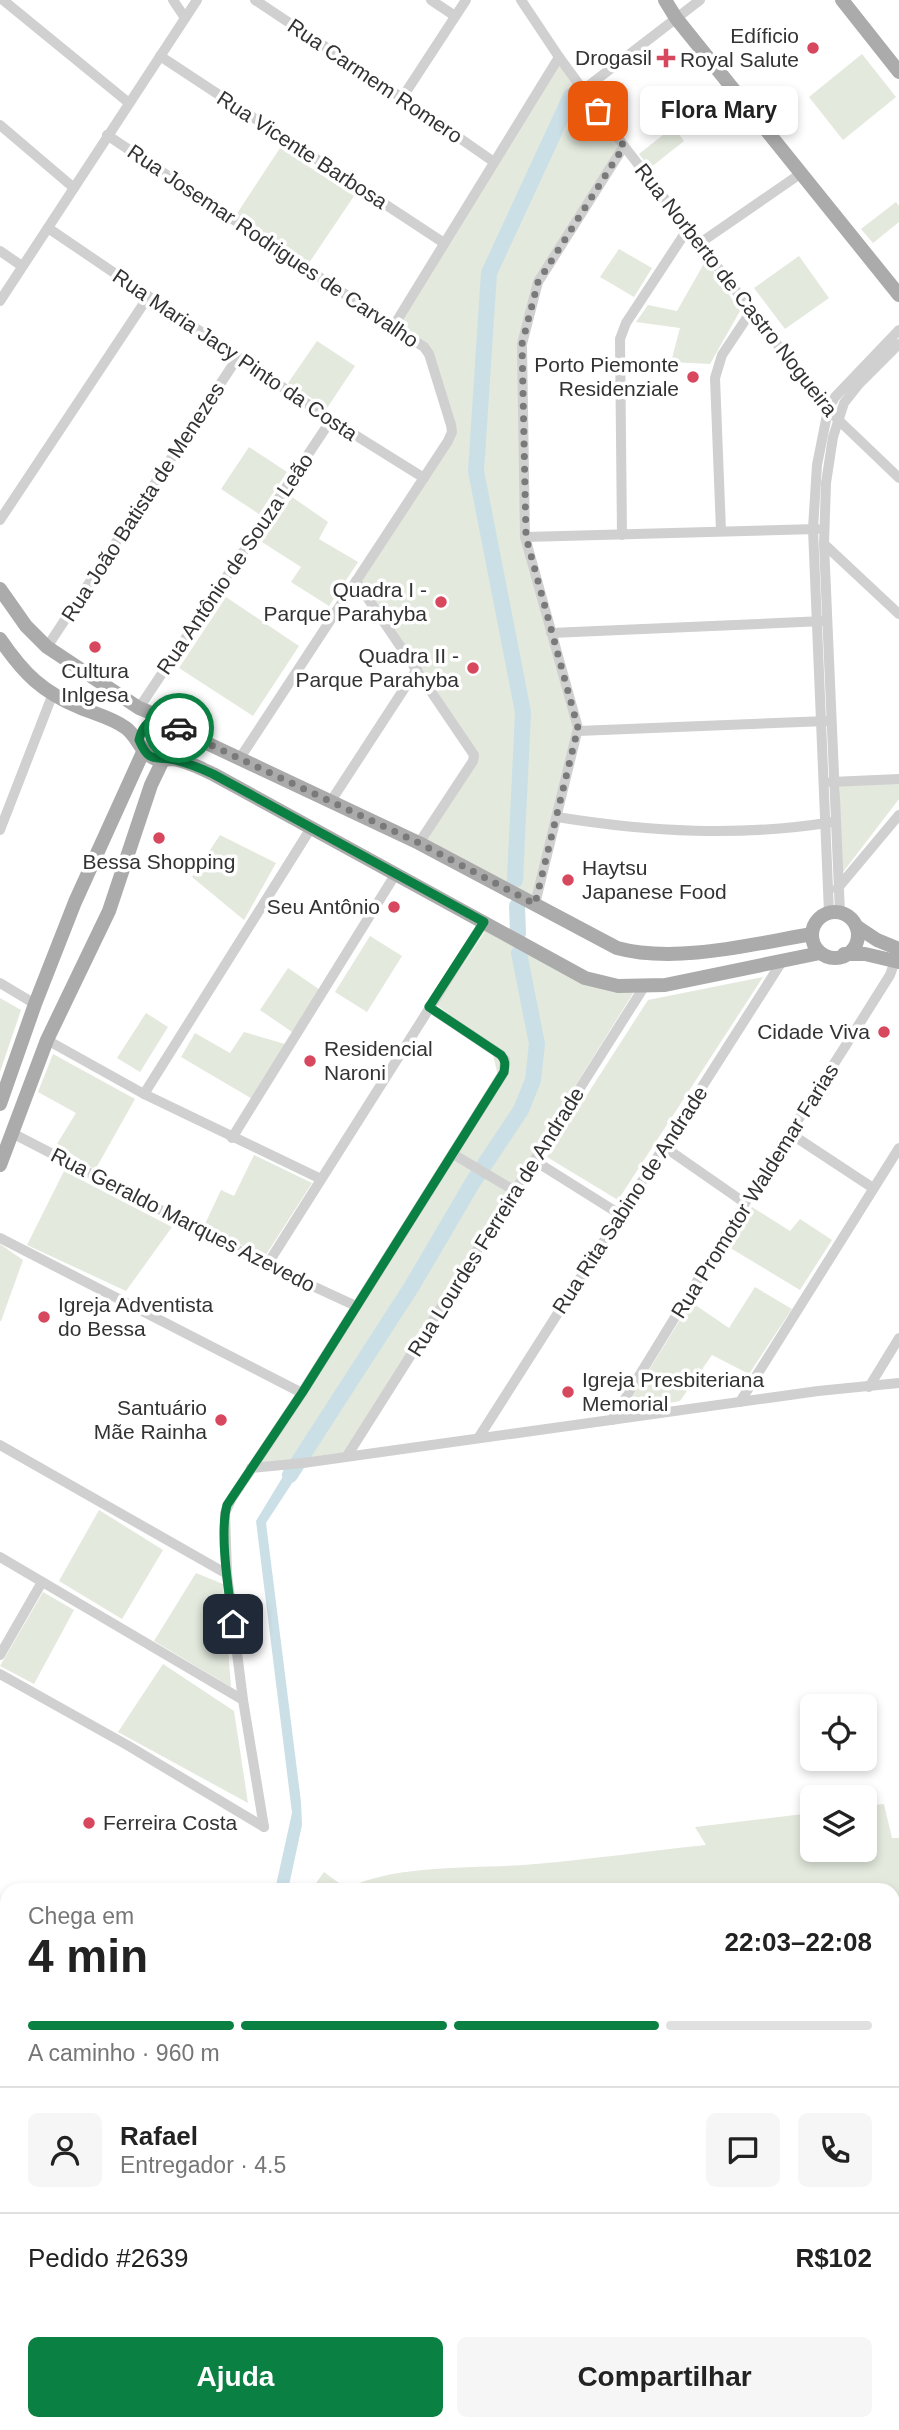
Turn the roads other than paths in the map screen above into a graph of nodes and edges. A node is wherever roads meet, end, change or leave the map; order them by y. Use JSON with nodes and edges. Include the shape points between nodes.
{"nodes":[{"id":1,"x":3,"y":0,"type":"edge"},
{"id":2,"x":173,"y":0,"type":"edge"},
{"id":3,"x":197,"y":0,"type":"edge"},
{"id":4,"x":255,"y":0,"type":"edge"},
{"id":5,"x":431,"y":0,"type":"edge"},
{"id":6,"x":466,"y":0,"type":"edge"},
{"id":7,"x":522,"y":0,"type":"edge"},
{"id":8,"x":665,"y":0,"type":"edge"},
{"id":9,"x":700,"y":0,"type":"edge"},
{"id":10,"x":842,"y":0,"type":"edge"},
{"id":11,"x":455,"y":16,"type":"junction"},
{"id":12,"x":676,"y":18,"type":"junction"},
{"id":13,"x":186,"y":19,"type":"junction"},
{"id":14,"x":160,"y":56,"type":"junction"},
{"id":15,"x":559,"y":57,"type":"junction"},
{"id":16,"x":899,"y":72,"type":"edge"},
{"id":17,"x":583,"y":90,"type":"junction"},
{"id":18,"x":402,"y":97,"type":"junction"},
{"id":19,"x":129,"y":103,"type":"junction"},
{"id":20,"x":0,"y":125,"type":"edge"},
{"id":21,"x":107,"y":135,"type":"junction"},
{"id":22,"x":624,"y":146,"type":"junction"},
{"id":23,"x":494,"y":162,"type":"junction"},
{"id":24,"x":800,"y":174,"type":"junction"},
{"id":25,"x":74,"y":188,"type":"junction"},
{"id":26,"x":689,"y":227,"type":"junction"},
{"id":27,"x":48,"y":228,"type":"junction"},
{"id":28,"x":444,"y":243,"type":"junction"},
{"id":29,"x":700,"y":243,"type":"junction"},
{"id":30,"x":0,"y":251,"type":"edge"},
{"id":31,"x":22,"y":266,"type":"junction"},
{"id":32,"x":899,"y":295,"type":"edge"},
{"id":33,"x":148,"y":297,"type":"junction"},
{"id":34,"x":0,"y":301,"type":"edge"},
{"id":35,"x":752,"y":310,"type":"junction"},
{"id":36,"x":393,"y":327,"type":"junction"},
{"id":37,"x":899,"y":330,"type":"edge"},
{"id":38,"x":899,"y":344,"type":"edge"},
{"id":39,"x":238,"y":357,"type":"junction"},
{"id":40,"x":828,"y":410,"type":"junction"},
{"id":41,"x":331,"y":420,"type":"junction"},
{"id":42,"x":837,"y":420,"type":"junction"},
{"id":43,"x":425,"y":478,"type":"junction"},
{"id":44,"x":899,"y":478,"type":"edge"},
{"id":45,"x":0,"y":520,"type":"edge"},
{"id":46,"x":819,"y":529,"type":"junction"},
{"id":47,"x":721,"y":531,"type":"junction"},
{"id":48,"x":622,"y":535,"type":"junction"},
{"id":49,"x":526,"y":537,"type":"junction"},
{"id":50,"x":824,"y":544,"type":"junction"},
{"id":51,"x":356,"y":581,"type":"junction"},
{"id":52,"x":0,"y":589,"type":"edge"},
{"id":53,"x":899,"y":614,"type":"edge"},
{"id":54,"x":823,"y":621,"type":"junction"},
{"id":55,"x":551,"y":633,"type":"junction"},
{"id":56,"x":0,"y":639,"type":"edge"},
{"id":57,"x":47,"y":647,"type":"junction"},
{"id":58,"x":417,"y":669,"type":"junction"},
{"id":59,"x":52,"y":696,"type":"junction"},
{"id":60,"x":139,"y":708,"type":"junction"},
{"id":61,"x":158,"y":717,"type":"junction"},
{"id":62,"x":827,"y":721,"type":"junction"},
{"id":63,"x":181,"y":729,"type":"junction"},
{"id":64,"x":578,"y":732,"type":"junction"},
{"id":65,"x":141,"y":745,"type":"junction"},
{"id":66,"x":240,"y":758,"type":"junction"},
{"id":67,"x":167,"y":760,"type":"junction"},
{"id":68,"x":899,"y":779,"type":"edge"},
{"id":69,"x":830,"y":782,"type":"junction"},
{"id":70,"x":331,"y":801,"type":"junction"},
{"id":71,"x":899,"y":815,"type":"edge"},
{"id":72,"x":557,"y":817,"type":"junction"},
{"id":73,"x":831,"y":823,"type":"junction"},
{"id":74,"x":311,"y":828,"type":"junction"},
{"id":75,"x":0,"y":830,"type":"edge"},
{"id":76,"x":419,"y":843,"type":"junction"},
{"id":77,"x":395,"y":875,"type":"junction"},
{"id":78,"x":837,"y":889,"type":"junction"},
{"id":79,"x":535,"y":904,"type":"junction"},
{"id":80,"x":834,"y":913,"type":"junction"},
{"id":81,"x":484,"y":922,"type":"junction"},
{"id":82,"x":856,"y":926,"type":"junction"},
{"id":83,"x":811,"y":934,"type":"junction"},
{"id":84,"x":820,"y":953,"type":"junction"},
{"id":85,"x":844,"y":954,"type":"junction"},
{"id":86,"x":781,"y":962,"type":"junction"},
{"id":87,"x":896,"y":965,"type":"edge"},
{"id":88,"x":0,"y":983,"type":"edge"},
{"id":89,"x":644,"y":987,"type":"junction"},
{"id":90,"x":35,"y":1004,"type":"junction"},
{"id":91,"x":429,"y":1007,"type":"junction"},
{"id":92,"x":47,"y":1040,"type":"junction"},
{"id":93,"x":144,"y":1094,"type":"junction"},
{"id":94,"x":0,"y":1102,"type":"edge"},
{"id":95,"x":12,"y":1133,"type":"junction"},
{"id":96,"x":791,"y":1134,"type":"junction"},
{"id":97,"x":232,"y":1138,"type":"junction"},
{"id":98,"x":663,"y":1146,"type":"junction"},
{"id":99,"x":899,"y":1148,"type":"edge"},
{"id":100,"x":453,"y":1154,"type":"junction"},
{"id":101,"x":536,"y":1161,"type":"junction"},
{"id":102,"x":0,"y":1165,"type":"edge"},
{"id":103,"x":321,"y":1179,"type":"junction"},
{"id":104,"x":873,"y":1188,"type":"junction"},
{"id":105,"x":515,"y":1191,"type":"junction"},
{"id":106,"x":745,"y":1203,"type":"junction"},
{"id":107,"x":621,"y":1215,"type":"junction"},
{"id":108,"x":0,"y":1238,"type":"edge"},
{"id":109,"x":267,"y":1265,"type":"junction"},
{"id":110,"x":356,"y":1306,"type":"junction"},
{"id":111,"x":899,"y":1338,"type":"edge"},
{"id":112,"x":899,"y":1383,"type":"edge"},
{"id":113,"x":869,"y":1387,"type":"junction"},
{"id":114,"x":302,"y":1393,"type":"junction"},
{"id":115,"x":740,"y":1402,"type":"junction"},
{"id":116,"x":612,"y":1420,"type":"junction"},
{"id":117,"x":479,"y":1437,"type":"junction"},
{"id":118,"x":0,"y":1445,"type":"edge"},
{"id":119,"x":347,"y":1456,"type":"junction"},
{"id":120,"x":251,"y":1468,"type":"junction"},
{"id":121,"x":0,"y":1557,"type":"edge"},
{"id":122,"x":227,"y":1574,"type":"junction"},
{"id":123,"x":42,"y":1582,"type":"junction"},
{"id":124,"x":0,"y":1655,"type":"edge"},
{"id":125,"x":0,"y":1674,"type":"edge"},
{"id":126,"x":243,"y":1700,"type":"junction"}],
"edges":[{"from":1,"to":19,"type":"street"},
{"from":2,"to":13,"type":"street"},
{"from":3,"to":13,"type":"street"},
{"from":4,"to":18,"type":"street","name":"Rua Carmem Romero"},
{"from":5,"to":11,"type":"street"},
{"from":6,"to":11,"type":"street"},
{"from":7,"to":15,"type":"street","name":"Rua Norberto de Castro Nogueira"},
{"from":8,"to":12,"type":"main road"},
{"from":9,"to":12,"type":"street"},
{"from":10,"to":16,"type":"main road"},
{"from":11,"to":18,"type":"street"},
{"from":12,"to":17,"type":"street"},
{"from":12,"to":24,"type":"main road"},
{"from":13,"to":14,"type":"street"},
{"from":14,"to":19,"type":"street"},
{"from":14,"to":28,"type":"street","name":"Rua Vicente Barbosa"},
{"from":15,"to":17,"type":"street","name":"Rua Norberto de Castro Nogueira"},
{"from":15,"to":23,"type":"street"},
{"from":17,"to":22,"type":"street","name":"Rua Norberto de Castro Nogueira"},
{"from":18,"to":23,"type":"street","name":"Rua Carmem Romero"},
{"from":19,"to":21,"type":"street"},
{"from":20,"to":25,"type":"street"},
{"from":21,"to":25,"type":"street"},
{"from":21,"to":36,"type":"street","name":"Rua Josemar Rodrigues de Carvalho"},
{"from":22,"to":26,"type":"street","name":"Rua Norberto de Castro Nogueira"},
{"from":22,"to":49,"type":"street","via":[[535,290],[521,351]]},
{"from":23,"to":28,"type":"street"},
{"from":24,"to":29,"type":"street"},
{"from":24,"to":32,"type":"main road"},
{"from":25,"to":27,"type":"street"},
{"from":26,"to":29,"type":"street","name":"Rua Norberto de Castro Nogueira"},
{"from":26,"to":48,"type":"street","via":[[626,323],[621,339]]},
{"from":27,"to":31,"type":"street"},
{"from":27,"to":33,"type":"street","name":"Rua Maria Jacy Pinto da Costa"},
{"from":28,"to":36,"type":"street"},
{"from":29,"to":35,"type":"street","name":"Rua Norberto de Castro Nogueira"},
{"from":30,"to":31,"type":"street"},
{"from":31,"to":34,"type":"street"},
{"from":33,"to":39,"type":"street","name":"Rua Maria Jacy Pinto da Costa"},
{"from":33,"to":45,"type":"street"},
{"from":35,"to":40,"type":"street","name":"Rua Norberto de Castro Nogueira"},
{"from":35,"to":47,"type":"street","via":[[722,355],[715,378]]},
{"from":36,"to":43,"type":"street","name":"Rua Josemar Rodrigues de Carvalho","via":[[429,354],[452,429]]},
{"from":37,"to":40,"type":"street","via":[[845,385]]},
{"from":38,"to":42,"type":"street","via":[[852,392]]},
{"from":39,"to":41,"type":"street","name":"Rua Maria Jacy Pinto da Costa"},
{"from":39,"to":57,"type":"street","name":"Rua João Batista de Menezes"},
{"from":40,"to":42,"type":"street","name":"Rua Norberto de Castro Nogueira"},
{"from":40,"to":46,"type":"street","via":[[817,465]]},
{"from":41,"to":43,"type":"street","name":"Rua Maria Jacy Pinto da Costa"},
{"from":41,"to":60,"type":"street","name":"Rua Antônio de Souza Leão"},
{"from":42,"to":44,"type":"street","name":"Rua Norberto de Castro Nogueira"},
{"from":42,"to":46,"type":"street"},
{"from":43,"to":51,"type":"street","name":"Rua Josemar Rodrigues de Carvalho"},
{"from":46,"to":47,"type":"street"},
{"from":46,"to":50,"type":"street"},
{"from":46,"to":54,"type":"street"},
{"from":47,"to":48,"type":"street"},
{"from":48,"to":49,"type":"street"},
{"from":49,"to":55,"type":"street"},
{"from":50,"to":53,"type":"street"},
{"from":50,"to":54,"type":"street"},
{"from":51,"to":58,"type":"street"},
{"from":51,"to":66,"type":"street","name":"Rua Josemar Rodrigues de Carvalho"},
{"from":52,"to":57,"type":"main road"},
{"from":54,"to":55,"type":"street"},
{"from":54,"to":62,"type":"street"},
{"from":55,"to":64,"type":"street"},
{"from":56,"to":59,"type":"main road","via":[[24,673]]},
{"from":57,"to":60,"type":"main road"},
{"from":58,"to":70,"type":"street"},
{"from":58,"to":76,"type":"street","via":[[474,755]]},
{"from":59,"to":65,"type":"main road","via":[[117,722]]},
{"from":59,"to":75,"type":"street"},
{"from":60,"to":61,"type":"main road"},
{"from":61,"to":63,"type":"main road"},
{"from":61,"to":65,"type":"main road","via":[[143,727]]},
{"from":62,"to":64,"type":"street"},
{"from":62,"to":69,"type":"street"},
{"from":63,"to":66,"type":"main road"},
{"from":63,"to":67,"type":"main road","via":[[181,747]]},
{"from":64,"to":72,"type":"street"},
{"from":65,"to":67,"type":"main road","via":[[152,757]]},
{"from":65,"to":90,"type":"main road"},
{"from":66,"to":70,"type":"main road"},
{"from":67,"to":74,"type":"main road","via":[[213,774]]},
{"from":67,"to":92,"type":"main road","via":[[151,785],[109,911]]},
{"from":68,"to":69,"type":"street"},
{"from":69,"to":73,"type":"street"},
{"from":70,"to":76,"type":"main road"},
{"from":71,"to":78,"type":"street"},
{"from":72,"to":73,"type":"street","via":[[715,832]]},
{"from":72,"to":79,"type":"street"},
{"from":73,"to":78,"type":"street"},
{"from":73,"to":80,"type":"street"},
{"from":74,"to":77,"type":"main road"},
{"from":74,"to":93,"type":"street"},
{"from":76,"to":79,"type":"main road"},
{"from":77,"to":81,"type":"main road"},
{"from":77,"to":97,"type":"street"},
{"from":78,"to":80,"type":"street"},
{"from":79,"to":83,"type":"main road","via":[[606,943],[647,954]]},
{"from":80,"to":82,"type":"main road","via":[[852,919]]},
{"from":80,"to":83,"type":"main road","via":[[820,917]]},
{"from":81,"to":89,"type":"main road","via":[[585,978]]},
{"from":81,"to":91,"type":"street"},
{"from":82,"to":85,"type":"main road","via":[[857,942]]},
{"from":82,"to":87,"type":"main road","via":[[877,940]]},
{"from":83,"to":84,"type":"main road"},
{"from":84,"to":85,"type":"main road","via":[[834,958]]},
{"from":84,"to":86,"type":"main road"},
{"from":85,"to":87,"type":"main road","via":[[865,954]]},
{"from":86,"to":89,"type":"main road"},
{"from":86,"to":98,"type":"street","name":"Rua Rita Sabino de Andrade"},
{"from":87,"to":96,"type":"street","name":"Rua Promotor Waldemar Farias"},
{"from":88,"to":90,"type":"street"},
{"from":89,"to":101,"type":"street","name":"Rua Lourdes Ferreira de Andrade"},
{"from":90,"to":94,"type":"main road"},
{"from":91,"to":100,"type":"street","via":[[505,1060],[504,1072]]},
{"from":91,"to":103,"type":"street"},
{"from":92,"to":93,"type":"street"},
{"from":92,"to":95,"type":"main road"},
{"from":93,"to":97,"type":"street"},
{"from":95,"to":102,"type":"main road"},
{"from":95,"to":109,"type":"street","name":"Rua Geraldo Marques Azevedo"},
{"from":96,"to":104,"type":"street"},
{"from":96,"to":106,"type":"street","name":"Rua Promotor Waldemar Farias"},
{"from":97,"to":103,"type":"street"},
{"from":98,"to":106,"type":"street"},
{"from":98,"to":107,"type":"street","name":"Rua Rita Sabino de Andrade"},
{"from":99,"to":104,"type":"street"},
{"from":100,"to":105,"type":"street"},
{"from":100,"to":110,"type":"street"},
{"from":101,"to":105,"type":"street","name":"Rua Lourdes Ferreira de Andrade"},
{"from":101,"to":107,"type":"street"},
{"from":103,"to":109,"type":"street"},
{"from":104,"to":115,"type":"street"},
{"from":105,"to":119,"type":"street","name":"Rua Lourdes Ferreira de Andrade"},
{"from":106,"to":116,"type":"street","name":"Rua Promotor Waldemar Farias"},
{"from":107,"to":117,"type":"street","name":"Rua Rita Sabino de Andrade"},
{"from":108,"to":114,"type":"street"},
{"from":109,"to":110,"type":"street","name":"Rua Geraldo Marques Azevedo"},
{"from":110,"to":114,"type":"street"},
{"from":111,"to":113,"type":"street"},
{"from":112,"to":113,"type":"street"},
{"from":113,"to":115,"type":"street"},
{"from":114,"to":120,"type":"street"},
{"from":115,"to":116,"type":"street"},
{"from":116,"to":117,"type":"street"},
{"from":117,"to":119,"type":"street"},
{"from":118,"to":122,"type":"street"},
{"from":119,"to":120,"type":"street"},
{"from":120,"to":122,"type":"street","via":[[225,1513]]},
{"from":121,"to":123,"type":"street"},
{"from":122,"to":126,"type":"street"},
{"from":123,"to":124,"type":"street"},
{"from":123,"to":126,"type":"street"},
{"from":125,"to":126,"type":"street","via":[[264,1827]]}]}
